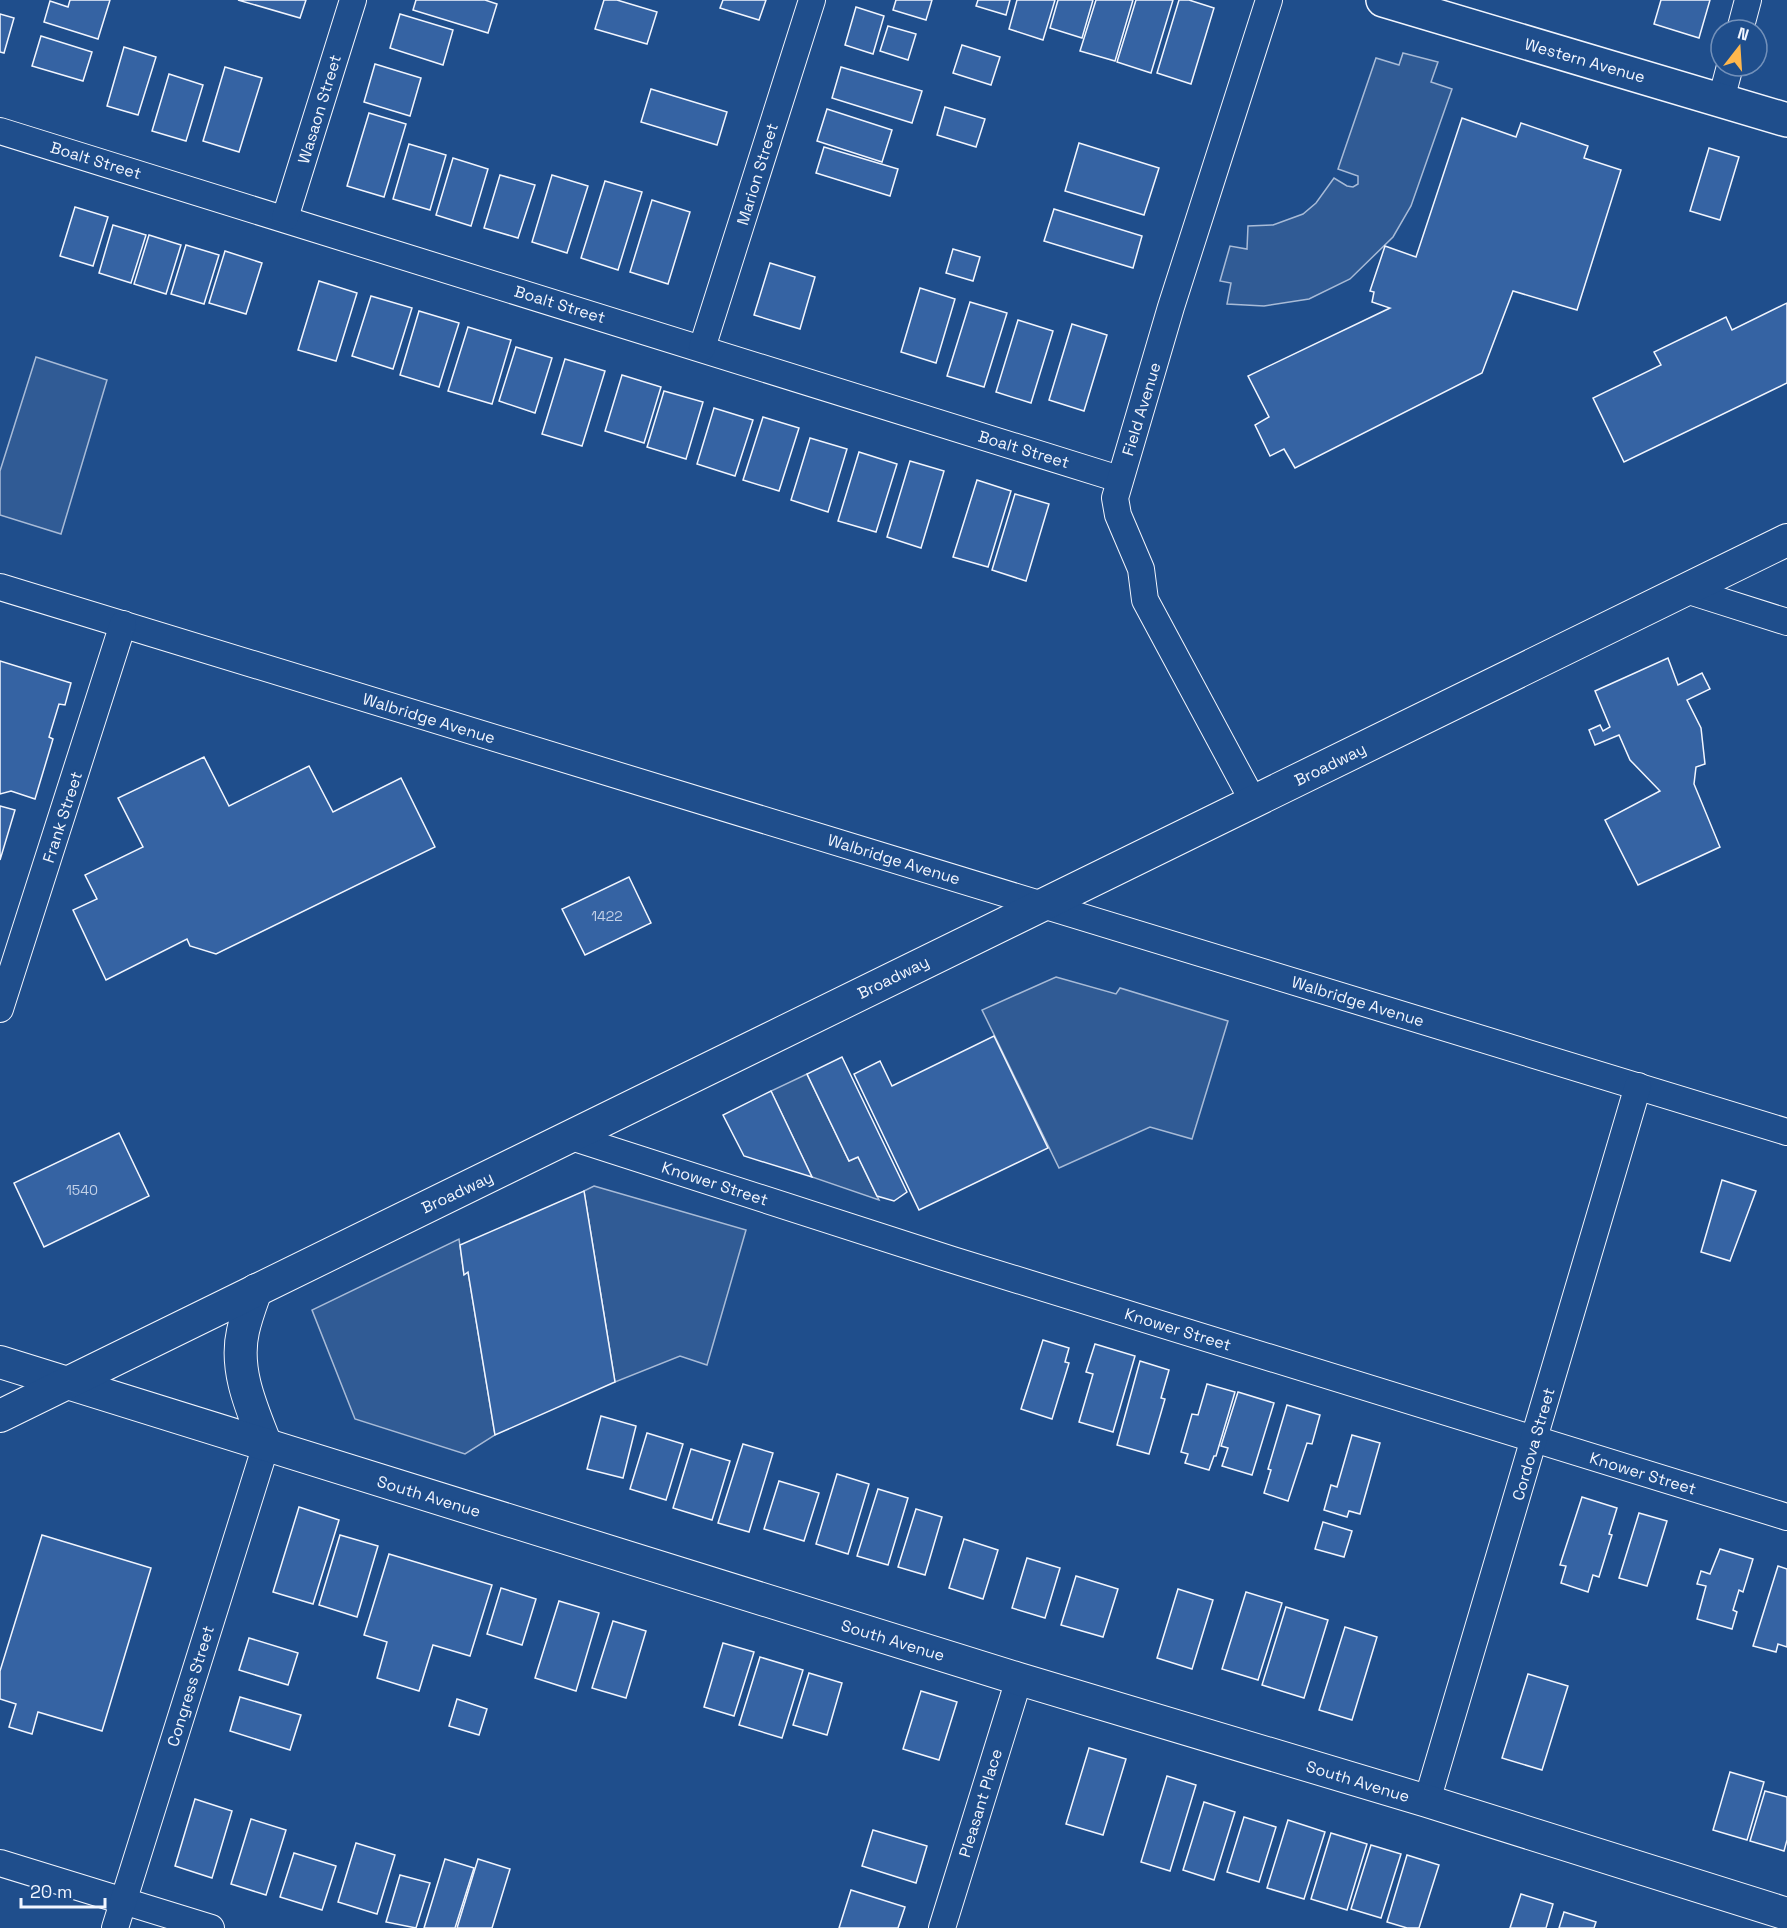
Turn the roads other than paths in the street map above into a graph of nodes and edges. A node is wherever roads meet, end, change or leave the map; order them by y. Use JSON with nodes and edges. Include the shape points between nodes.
{"nodes":[{"id":1,"x":353,"y":0,"type":"edge"},
{"id":2,"x":812,"y":0,"type":"edge"},
{"id":3,"x":1269,"y":0,"type":"edge"},
{"id":4,"x":1383,"y":0,"type":"edge"},
{"id":5,"x":1748,"y":0,"type":"edge"},
{"id":6,"x":1743,"y":18,"type":"edge"},
{"id":7,"x":1727,"y":78,"type":"edge"},
{"id":8,"x":1721,"y":100,"type":"junction"},
{"id":9,"x":1787,"y":120,"type":"edge"},
{"id":10,"x":0,"y":131,"type":"edge"},
{"id":11,"x":285,"y":218,"type":"junction"},
{"id":12,"x":702,"y":348,"type":"junction"},
{"id":13,"x":1119,"y":479,"type":"junction"},
{"id":14,"x":1787,"y":540,"type":"edge"},
{"id":15,"x":0,"y":587,"type":"edge"},
{"id":16,"x":1686,"y":590,"type":"junction"},
{"id":17,"x":1787,"y":622,"type":"edge"},
{"id":18,"x":123,"y":624,"type":"junction"},
{"id":19,"x":1253,"y":801,"type":"junction"},
{"id":20,"x":1041,"y":904,"type":"junction"},
{"id":21,"x":0,"y":1009,"type":"edge"},
{"id":22,"x":1638,"y":1086,"type":"junction"},
{"id":23,"x":1787,"y":1132,"type":"edge"},
{"id":24,"x":571,"y":1137,"type":"junction"},
{"id":25,"x":256,"y":1290,"type":"junction"},
{"id":26,"x":0,"y":1362,"type":"edge"},
{"id":27,"x":67,"y":1382,"type":"junction"},
{"id":28,"x":0,"y":1416,"type":"edge"},
{"id":29,"x":1534,"y":1439,"type":"junction"},
{"id":30,"x":266,"y":1445,"type":"junction"},
{"id":31,"x":1787,"y":1517,"type":"edge"},
{"id":32,"x":1019,"y":1679,"type":"junction"},
{"id":33,"x":1427,"y":1801,"type":"junction"},
{"id":34,"x":0,"y":1863,"type":"edge"},
{"id":35,"x":123,"y":1901,"type":"junction"},
{"id":36,"x":1787,"y":1914,"type":"edge"},
{"id":37,"x":115,"y":1928,"type":"edge"},
{"id":38,"x":211,"y":1928,"type":"edge"},
{"id":39,"x":942,"y":1928,"type":"edge"}],
"edges":[{"from":1,"to":11,"type":"street","name":"Wasaon Street"},
{"from":2,"to":12,"type":"street","name":"Marion Street"},
{"from":3,"to":13,"type":"street","name":"Field Avenue"},
{"from":4,"to":8,"type":"main road","name":"Western Avenue"},
{"from":5,"to":6,"type":"street"},
{"from":7,"to":8,"type":"street"},
{"from":8,"to":9,"type":"main road","name":"Western Avenue"},
{"from":10,"to":11,"type":"street","name":"Boalt Street"},
{"from":11,"to":12,"type":"street","name":"Boalt Street"},
{"from":12,"to":13,"type":"street","name":"Boalt Street"},
{"from":13,"to":19,"type":"street","name":"Field Avenue","via":[[1115,498],[1118,515],[1141,569],[1145,600]]},
{"from":14,"to":16,"type":"street","name":"Broadway"},
{"from":15,"to":18,"type":"street","name":"Walbridge Avenue"},
{"from":16,"to":17,"type":"street"},
{"from":16,"to":19,"type":"street","name":"Broadway"},
{"from":18,"to":20,"type":"street","name":"Walbridge Avenue"},
{"from":18,"to":21,"type":"street","name":"Frank Street"},
{"from":19,"to":20,"type":"street","name":"Broadway"},
{"from":20,"to":22,"type":"street","name":"Walbridge Avenue"},
{"from":20,"to":24,"type":"street","name":"Broadway"},
{"from":22,"to":23,"type":"street","name":"Walbridge Avenue"},
{"from":22,"to":29,"type":"street","name":"Cordova Street"},
{"from":24,"to":25,"type":"street","name":"Broadway"},
{"from":24,"to":29,"type":"street","name":"Knower Street","via":[[953,1260]]},
{"from":25,"to":27,"type":"street","name":"Broadway"},
{"from":25,"to":30,"type":"street","via":[[242,1332],[240,1358],[247,1394]]},
{"from":26,"to":27,"type":"street","name":"South Avenue"},
{"from":27,"to":28,"type":"street","name":"Broadway"},
{"from":27,"to":30,"type":"street","name":"South Avenue"},
{"from":29,"to":31,"type":"street","name":"Knower Street"},
{"from":29,"to":33,"type":"street","name":"Cordova Street"},
{"from":30,"to":32,"type":"street","name":"South Avenue"},
{"from":30,"to":35,"type":"street","name":"Congress Street"},
{"from":32,"to":33,"type":"street","name":"South Avenue"},
{"from":32,"to":39,"type":"street","name":"Pleasant Place"},
{"from":33,"to":36,"type":"street","name":"South Avenue"},
{"from":34,"to":35,"type":"street"},
{"from":35,"to":37,"type":"street","name":"Congress Street"},
{"from":35,"to":38,"type":"street"}]}
